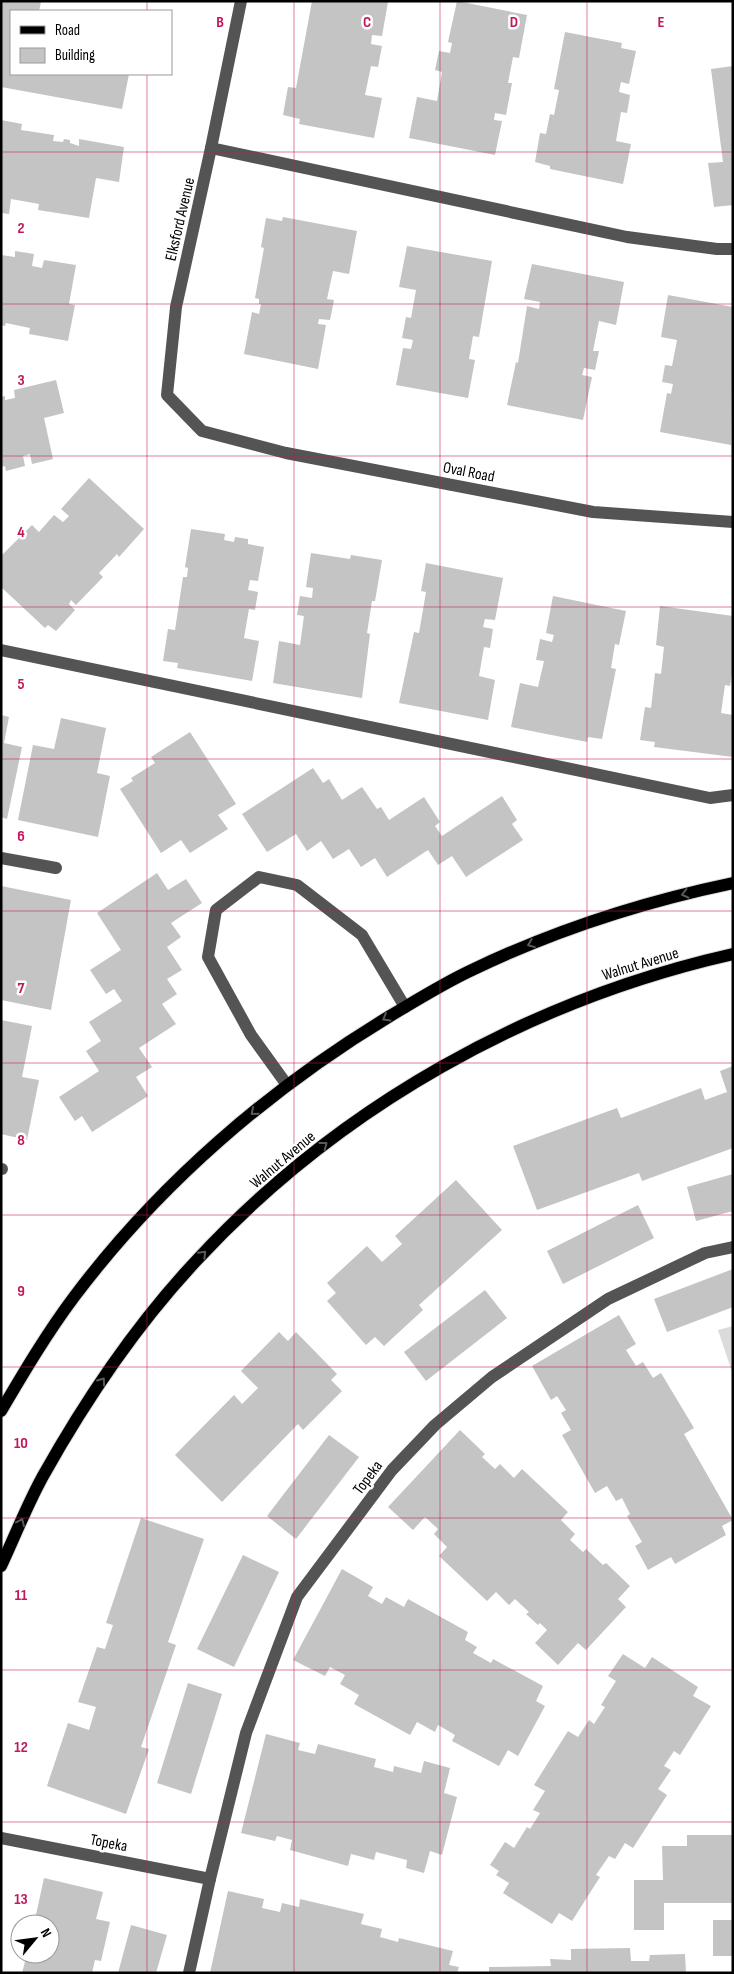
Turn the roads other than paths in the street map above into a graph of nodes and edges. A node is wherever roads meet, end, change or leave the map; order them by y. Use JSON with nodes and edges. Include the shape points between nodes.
{"nodes":[{"id":1,"x":241,"y":1,"type":"edge"},
{"id":2,"x":211,"y":148,"type":"junction"},
{"id":3,"x":733,"y":249,"type":"edge"},
{"id":4,"x":202,"y":430,"type":"joint"},
{"id":5,"x":733,"y":522,"type":"edge"},
{"id":6,"x":1,"y":650,"type":"edge"},
{"id":7,"x":733,"y":795,"type":"edge"},
{"id":8,"x":1,"y":858,"type":"edge"},
{"id":9,"x":56,"y":868,"type":"dead end"},
{"id":10,"x":733,"y":883,"type":"edge"},
{"id":11,"x":733,"y":954,"type":"edge"},
{"id":12,"x":405,"y":1007,"type":"junction"},
{"id":13,"x":287,"y":1085,"type":"junction"},
{"id":14,"x":733,"y":1247,"type":"edge"},
{"id":15,"x":1,"y":1411,"type":"edge"},
{"id":16,"x":1,"y":1566,"type":"edge"},
{"id":17,"x":1,"y":1838,"type":"edge"},
{"id":18,"x":210,"y":1879,"type":"junction"},
{"id":19,"x":189,"y":1973,"type":"edge"}],
"edges":[{"from":1,"to":2,"type":"street","name":"Elksford Avenue"},
{"from":2,"to":3,"type":"street","via":[[627,237]]},
{"from":2,"to":4,"type":"street","name":"Elksford Avenue","via":[[176,307],[167,395]]},
{"from":4,"to":5,"type":"street","name":"Oval Road","via":[[286,453],[593,512]]},
{"from":6,"to":7,"type":"street","via":[[710,798]]},
{"from":8,"to":9,"type":"street"},
{"from":10,"to":12,"type":"main road","one_way":true,"via":[[622,910],[561,932],[470,971]]},
{"from":16,"to":11,"type":"main road","name":"Walnut Avenue","one_way":true,"via":[[43,1477],[89,1400],[140,1328],[196,1261],[306,1158],[401,1090],[517,1026],[641,978]]},
{"from":12,"to":13,"type":"main road","one_way":true},
{"from":12,"to":13,"type":"street","via":[[362,934],[298,885],[259,876],[216,910],[208,957],[251,1035]]},
{"from":13,"to":15,"type":"main road","one_way":true,"via":[[195,1164],[111,1252],[52,1328]]},
{"from":14,"to":18,"type":"street","name":"Topeka","via":[[705,1253],[608,1299],[492,1377],[435,1425],[392,1470],[297,1597],[246,1734]]},
{"from":17,"to":18,"type":"street","name":"Topeka"},
{"from":18,"to":19,"type":"street","name":"Topeka"}]}
